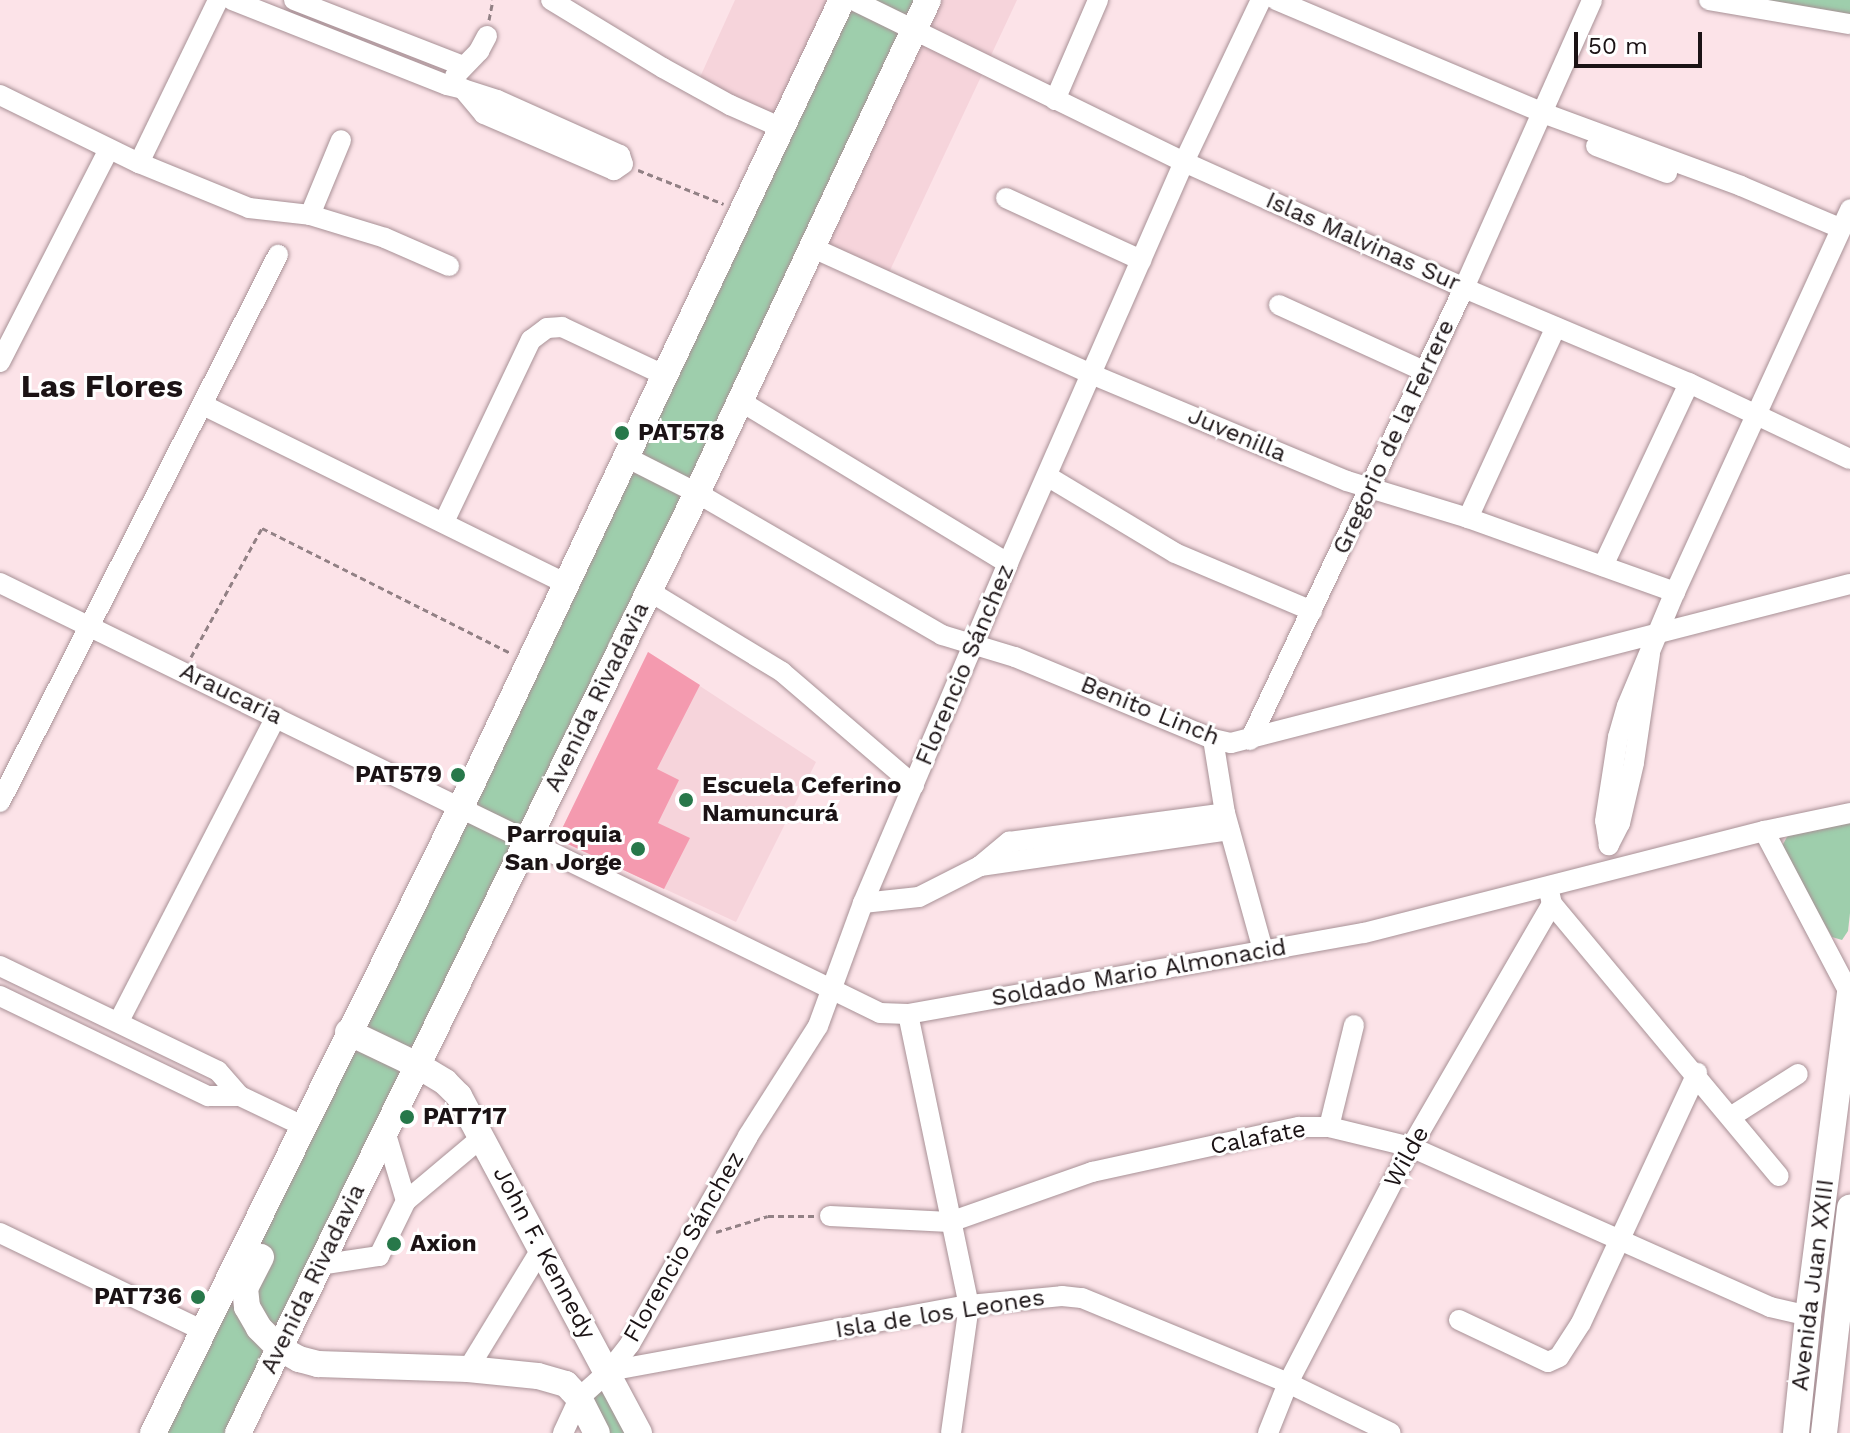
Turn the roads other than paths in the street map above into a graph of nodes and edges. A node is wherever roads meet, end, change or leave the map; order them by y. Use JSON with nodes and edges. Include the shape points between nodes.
{"nodes":[{"id":1,"x":218,"y":0,"type":"edge"},
{"id":2,"x":232,"y":0,"type":"edge"},
{"id":3,"x":294,"y":0,"type":"edge"},
{"id":4,"x":551,"y":0,"type":"edge"},
{"id":5,"x":842,"y":0,"type":"edge"},
{"id":6,"x":853,"y":0,"type":"edge"},
{"id":7,"x":928,"y":0,"type":"edge"},
{"id":8,"x":1098,"y":0,"type":"edge"},
{"id":9,"x":1261,"y":0,"type":"edge"},
{"id":10,"x":1276,"y":0,"type":"edge"},
{"id":11,"x":1592,"y":0,"type":"edge"},
{"id":12,"x":1709,"y":0,"type":"edge"},
{"id":13,"x":1850,"y":24,"type":"edge"},
{"id":14,"x":914,"y":32,"type":"junction"},
{"id":15,"x":487,"y":36,"type":"dead end"},
{"id":16,"x":463,"y":66,"type":"junction"},
{"id":17,"x":455,"y":87,"type":"junction"},
{"id":18,"x":0,"y":95,"type":"edge"},
{"id":19,"x":1055,"y":100,"type":"junction"},
{"id":20,"x":1543,"y":113,"type":"junction"},
{"id":21,"x":782,"y":128,"type":"junction"},
{"id":22,"x":341,"y":140,"type":"dead end"},
{"id":23,"x":109,"y":149,"type":"junction"},
{"id":24,"x":1184,"y":162,"type":"junction"},
{"id":25,"x":139,"y":163,"type":"junction"},
{"id":26,"x":623,"y":164,"type":"road end"},
{"id":27,"x":1006,"y":198,"type":"dead end"},
{"id":28,"x":1850,"y":209,"type":"edge"},
{"id":29,"x":310,"y":215,"type":"junction"},
{"id":30,"x":1840,"y":228,"type":"junction"},
{"id":31,"x":811,"y":247,"type":"junction"},
{"id":32,"x":278,"y":255,"type":"dead end"},
{"id":33,"x":1141,"y":260,"type":"junction"},
{"id":34,"x":449,"y":266,"type":"dead end"},
{"id":35,"x":1464,"y":288,"type":"junction"},
{"id":36,"x":1279,"y":305,"type":"dead end"},
{"id":37,"x":1556,"y":327,"type":"junction"},
{"id":38,"x":0,"y":362,"type":"edge"},
{"id":39,"x":1424,"y":371,"type":"junction"},
{"id":40,"x":1091,"y":374,"type":"junction"},
{"id":41,"x":666,"y":376,"type":"junction"},
{"id":42,"x":1689,"y":383,"type":"junction"},
{"id":43,"x":740,"y":401,"type":"junction"},
{"id":44,"x":203,"y":405,"type":"junction"},
{"id":45,"x":1757,"y":413,"type":"junction"},
{"id":46,"x":628,"y":458,"type":"junction"},
{"id":47,"x":1850,"y":459,"type":"edge"},
{"id":48,"x":1047,"y":476,"type":"junction"},
{"id":49,"x":1370,"y":487,"type":"junction"},
{"id":50,"x":697,"y":493,"type":"junction"},
{"id":51,"x":1468,"y":518,"type":"junction"},
{"id":52,"x":444,"y":522,"type":"junction"},
{"id":53,"x":1008,"y":563,"type":"junction"},
{"id":54,"x":1603,"y":566,"type":"junction"},
{"id":55,"x":0,"y":583,"type":"edge"},
{"id":56,"x":567,"y":584,"type":"junction"},
{"id":57,"x":1850,"y":584,"type":"edge"},
{"id":58,"x":649,"y":591,"type":"junction"},
{"id":59,"x":1675,"y":592,"type":"junction"},
{"id":60,"x":1312,"y":611,"type":"junction"},
{"id":61,"x":90,"y":626,"type":"junction"},
{"id":62,"x":974,"y":645,"type":"junction"},
{"id":63,"x":1654,"y":645,"type":"junction"},
{"id":64,"x":276,"y":717,"type":"junction"},
{"id":65,"x":1213,"y":739,"type":"junction"},
{"id":66,"x":1250,"y":740,"type":"junction"},
{"id":67,"x":914,"y":785,"type":"junction"},
{"id":68,"x":0,"y":802,"type":"edge"},
{"id":69,"x":461,"y":807,"type":"junction"},
{"id":70,"x":1850,"y":813,"type":"edge"},
{"id":71,"x":1227,"y":821,"type":"junction"},
{"id":72,"x":1764,"y":831,"type":"junction"},
{"id":73,"x":527,"y":839,"type":"junction"},
{"id":74,"x":1605,"y":873,"type":"junction"},
{"id":75,"x":1550,"y":895,"type":"junction"},
{"id":76,"x":863,"y":903,"type":"junction"},
{"id":77,"x":1263,"y":950,"type":"junction"},
{"id":78,"x":0,"y":966,"type":"edge"},
{"id":79,"x":831,"y":992,"type":"junction"},
{"id":80,"x":1850,"y":994,"type":"edge"},
{"id":81,"x":0,"y":996,"type":"edge"},
{"id":82,"x":908,"y":1014,"type":"junction"},
{"id":83,"x":119,"y":1021,"type":"junction"},
{"id":84,"x":1354,"y":1025,"type":"dead end"},
{"id":85,"x":348,"y":1032,"type":"junction"},
{"id":86,"x":417,"y":1065,"type":"junction"},
{"id":87,"x":1697,"y":1073,"type":"junction"},
{"id":88,"x":1798,"y":1074,"type":"dead end"},
{"id":89,"x":240,"y":1096,"type":"junction"},
{"id":90,"x":1732,"y":1116,"type":"junction"},
{"id":91,"x":305,"y":1127,"type":"junction"},
{"id":92,"x":1329,"y":1127,"type":"junction"},
{"id":93,"x":385,"y":1131,"type":"junction"},
{"id":94,"x":482,"y":1137,"type":"junction"},
{"id":95,"x":1411,"y":1147,"type":"junction"},
{"id":96,"x":293,"y":1153,"type":"junction"},
{"id":97,"x":1779,"y":1176,"type":"dead end"},
{"id":98,"x":406,"y":1201,"type":"junction"},
{"id":99,"x":1850,"y":1207,"type":"edge"},
{"id":100,"x":830,"y":1216,"type":"road end"},
{"id":101,"x":950,"y":1222,"type":"junction"},
{"id":102,"x":0,"y":1233,"type":"edge"},
{"id":103,"x":1621,"y":1237,"type":"junction"},
{"id":104,"x":542,"y":1248,"type":"junction"},
{"id":105,"x":319,"y":1265,"type":"junction"},
{"id":106,"x":1845,"y":1295,"type":"edge"},
{"id":107,"x":969,"y":1305,"type":"junction"},
{"id":108,"x":1808,"y":1316,"type":"junction"},
{"id":109,"x":1459,"y":1320,"type":"dead end"},
{"id":110,"x":204,"y":1331,"type":"junction"},
{"id":111,"x":279,"y":1348,"type":"junction"},
{"id":112,"x":468,"y":1369,"type":"junction"},
{"id":113,"x":609,"y":1371,"type":"junction"},
{"id":114,"x":1288,"y":1383,"type":"junction"},
{"id":115,"x":572,"y":1391,"type":"junction"},
{"id":116,"x":560,"y":1430,"type":"edge"},
{"id":117,"x":153,"y":1433,"type":"edge"},
{"id":118,"x":238,"y":1433,"type":"edge"},
{"id":119,"x":597,"y":1433,"type":"edge"},
{"id":120,"x":639,"y":1433,"type":"edge"},
{"id":121,"x":951,"y":1433,"type":"edge"},
{"id":122,"x":1268,"y":1433,"type":"edge"},
{"id":123,"x":1391,"y":1433,"type":"edge"},
{"id":124,"x":1796,"y":1433,"type":"edge"},
{"id":125,"x":1824,"y":1433,"type":"edge"}],
"edges":[{"from":1,"to":25,"type":"street"},
{"from":2,"to":17,"type":"street"},
{"from":3,"to":16,"type":"street"},
{"from":4,"to":21,"type":"street","via":[[663,68]]},
{"from":5,"to":21,"type":"main road"},
{"from":6,"to":14,"type":"street","name":"Islas Malvinas Sur"},
{"from":7,"to":14,"type":"main road","name":"Avenida Rivadavia"},
{"from":8,"to":19,"type":"street"},
{"from":9,"to":24,"type":"street","name":"Florencio Sánchez"},
{"from":10,"to":20,"type":"street"},
{"from":11,"to":20,"type":"street","name":"Gregorio de la Ferrere"},
{"from":12,"to":13,"type":"street"},
{"from":14,"to":19,"type":"street","name":"Islas Malvinas Sur"},
{"from":14,"to":31,"type":"main road","name":"Avenida Rivadavia"},
{"from":15,"to":16,"type":"street"},
{"from":16,"to":17,"type":"street"},
{"from":17,"to":26,"type":"street","via":[[484,114],[614,170]]},
{"from":18,"to":23,"type":"street"},
{"from":19,"to":24,"type":"street","name":"Islas Malvinas Sur"},
{"from":20,"to":30,"type":"street"},
{"from":20,"to":35,"type":"street","name":"Gregorio de la Ferrere"},
{"from":21,"to":41,"type":"main road"},
{"from":22,"to":29,"type":"street"},
{"from":23,"to":25,"type":"street"},
{"from":23,"to":38,"type":"street"},
{"from":24,"to":33,"type":"street","name":"Florencio Sánchez"},
{"from":24,"to":35,"type":"street","name":"Islas Malvinas Sur"},
{"from":25,"to":29,"type":"street","via":[[249,208]]},
{"from":27,"to":33,"type":"street"},
{"from":28,"to":30,"type":"street"},
{"from":29,"to":34,"type":"street","via":[[385,238]]},
{"from":30,"to":45,"type":"street"},
{"from":31,"to":40,"type":"street","name":"Juvenilla"},
{"from":31,"to":43,"type":"main road","name":"Avenida Rivadavia"},
{"from":32,"to":44,"type":"street"},
{"from":33,"to":40,"type":"street","name":"Florencio Sánchez"},
{"from":35,"to":37,"type":"street","name":"Islas Malvinas Sur"},
{"from":35,"to":39,"type":"street","name":"Gregorio de la Ferrere"},
{"from":36,"to":39,"type":"street"},
{"from":37,"to":42,"type":"street","name":"Islas Malvinas Sur"},
{"from":37,"to":51,"type":"street"},
{"from":39,"to":49,"type":"street","name":"Gregorio de la Ferrere"},
{"from":40,"to":48,"type":"street","name":"Florencio Sánchez"},
{"from":40,"to":49,"type":"street","name":"Juvenilla"},
{"from":41,"to":46,"type":"main road"},
{"from":41,"to":52,"type":"street","via":[[562,327],[547,328],[531,340]]},
{"from":42,"to":45,"type":"street","name":"Islas Malvinas Sur"},
{"from":42,"to":54,"type":"street"},
{"from":43,"to":50,"type":"main road","name":"Avenida Rivadavia"},
{"from":43,"to":53,"type":"street"},
{"from":44,"to":52,"type":"street"},
{"from":44,"to":61,"type":"street"},
{"from":45,"to":47,"type":"street","name":"Islas Malvinas Sur"},
{"from":45,"to":59,"type":"street"},
{"from":46,"to":50,"type":"street","name":"Benito Linch"},
{"from":46,"to":56,"type":"main road"},
{"from":48,"to":53,"type":"street","name":"Florencio Sánchez"},
{"from":48,"to":60,"type":"street","via":[[1175,553]]},
{"from":49,"to":51,"type":"street","name":"Juvenilla"},
{"from":49,"to":60,"type":"street","name":"Gregorio de la Ferrere"},
{"from":50,"to":58,"type":"main road","name":"Avenida Rivadavia"},
{"from":50,"to":62,"type":"street","name":"Benito Linch","via":[[942,635]]},
{"from":51,"to":54,"type":"street","name":"Juvenilla"},
{"from":52,"to":56,"type":"street"},
{"from":53,"to":62,"type":"street","name":"Florencio Sánchez"},
{"from":54,"to":59,"type":"street","name":"Juvenilla"},
{"from":55,"to":61,"type":"street","name":"Araucaria"},
{"from":56,"to":69,"type":"main road"},
{"from":57,"to":63,"type":"street","name":"Benito Linch"},
{"from":58,"to":67,"type":"street","via":[[782,672]]},
{"from":58,"to":73,"type":"main road","name":"Avenida Rivadavia"},
{"from":59,"to":63,"type":"street"},
{"from":60,"to":66,"type":"street","name":"Gregorio de la Ferrere"},
{"from":61,"to":64,"type":"street","name":"Araucaria"},
{"from":61,"to":68,"type":"street"},
{"from":62,"to":65,"type":"street","name":"Benito Linch"},
{"from":62,"to":67,"type":"street","name":"Florencio Sánchez"},
{"from":63,"to":66,"type":"street","name":"Benito Linch"},
{"from":63,"to":74,"type":"street","via":[[1618,737],[1605,821]]},
{"from":64,"to":69,"type":"street","name":"Araucaria"},
{"from":64,"to":83,"type":"street"},
{"from":65,"to":66,"type":"street","name":"Benito Linch"},
{"from":65,"to":71,"type":"street"},
{"from":67,"to":76,"type":"street","name":"Florencio Sánchez"},
{"from":69,"to":73,"type":"street","name":"Soldado Mario Almonacid"},
{"from":69,"to":85,"type":"main road"},
{"from":70,"to":72,"type":"street","name":"Soldado Mario Almonacid"},
{"from":71,"to":76,"type":"street","via":[[980,866],[919,897]]},
{"from":71,"to":77,"type":"street"},
{"from":72,"to":74,"type":"street","name":"Soldado Mario Almonacid"},
{"from":72,"to":80,"type":"street"},
{"from":73,"to":79,"type":"street","name":"Soldado Mario Almonacid"},
{"from":73,"to":86,"type":"main road","name":"Avenida Rivadavia"},
{"from":74,"to":75,"type":"street","name":"Soldado Mario Almonacid"},
{"from":75,"to":77,"type":"street","name":"Soldado Mario Almonacid"},
{"from":75,"to":87,"type":"street"},
{"from":75,"to":95,"type":"street","name":"Wilde"},
{"from":76,"to":79,"type":"street","name":"Florencio Sánchez"},
{"from":77,"to":82,"type":"street","name":"Soldado Mario Almonacid"},
{"from":78,"to":83,"type":"street"},
{"from":79,"to":82,"type":"street","name":"Soldado Mario Almonacid","via":[[880,1013]]},
{"from":79,"to":113,"type":"street","name":"Florencio Sánchez","via":[[818,1026]]},
{"from":80,"to":108,"type":"main road","name":"Avenida Juan XXIII"},
{"from":81,"to":89,"type":"street","via":[[208,1096]]},
{"from":82,"to":101,"type":"street"},
{"from":83,"to":89,"type":"street","via":[[218,1071]]},
{"from":84,"to":92,"type":"street"},
{"from":85,"to":86,"type":"main road","name":"John F. Kennedy"},
{"from":85,"to":91,"type":"main road"},
{"from":86,"to":93,"type":"main road","name":"Avenida Rivadavia"},
{"from":86,"to":94,"type":"main road","name":"John F. Kennedy","via":[[459,1096]]},
{"from":87,"to":90,"type":"street"},
{"from":87,"to":103,"type":"street"},
{"from":88,"to":90,"type":"street"},
{"from":89,"to":91,"type":"street"},
{"from":90,"to":97,"type":"street"},
{"from":91,"to":96,"type":"main road"},
{"from":92,"to":95,"type":"street","name":"Calafate"},
{"from":92,"to":101,"type":"street","name":"Calafate","via":[[1299,1127],[1092,1172]]},
{"from":93,"to":98,"type":"street"},
{"from":93,"to":105,"type":"main road","name":"Avenida Rivadavia"},
{"from":94,"to":98,"type":"street"},
{"from":94,"to":104,"type":"main road","name":"John F. Kennedy"},
{"from":95,"to":103,"type":"street","name":"Calafate"},
{"from":95,"to":114,"type":"street","name":"Wilde"},
{"from":96,"to":110,"type":"main road"},
{"from":96,"to":111,"type":"main road","via":[[292,1196],[245,1288],[247,1307]]},
{"from":98,"to":105,"type":"street","via":[[379,1256]]},
{"from":99,"to":106,"type":"main road","name":"Avenida Juan XXIII"},
{"from":100,"to":101,"type":"street","name":"Calafate"},
{"from":101,"to":107,"type":"street"},
{"from":102,"to":110,"type":"street"},
{"from":103,"to":108,"type":"street","name":"Calafate","via":[[1770,1307]]},
{"from":103,"to":109,"type":"street","via":[[1559,1357],[1548,1362]]},
{"from":104,"to":112,"type":"street"},
{"from":104,"to":113,"type":"main road","name":"John F. Kennedy"},
{"from":105,"to":111,"type":"main road","name":"Avenida Rivadavia"},
{"from":106,"to":125,"type":"main road","name":"Avenida Juan XXIII"},
{"from":107,"to":113,"type":"street","name":"Isla de los Leones"},
{"from":107,"to":114,"type":"street","name":"Isla de los Leones","via":[[1082,1298]]},
{"from":107,"to":121,"type":"street"},
{"from":108,"to":124,"type":"main road","name":"Avenida Juan XXIII"},
{"from":110,"to":117,"type":"main road"},
{"from":111,"to":112,"type":"main road","via":[[318,1364]]},
{"from":111,"to":118,"type":"main road","name":"Avenida Rivadavia"},
{"from":112,"to":115,"type":"main road","via":[[538,1376]]},
{"from":113,"to":115,"type":"street","name":"Florencio Sánchez"},
{"from":113,"to":120,"type":"main road","name":"John F. Kennedy"},
{"from":114,"to":122,"type":"street","name":"Wilde"},
{"from":114,"to":123,"type":"street","name":"Isla de los Leones"},
{"from":115,"to":116,"type":"street","name":"Florencio Sánchez"},
{"from":115,"to":119,"type":"main road"}]}
